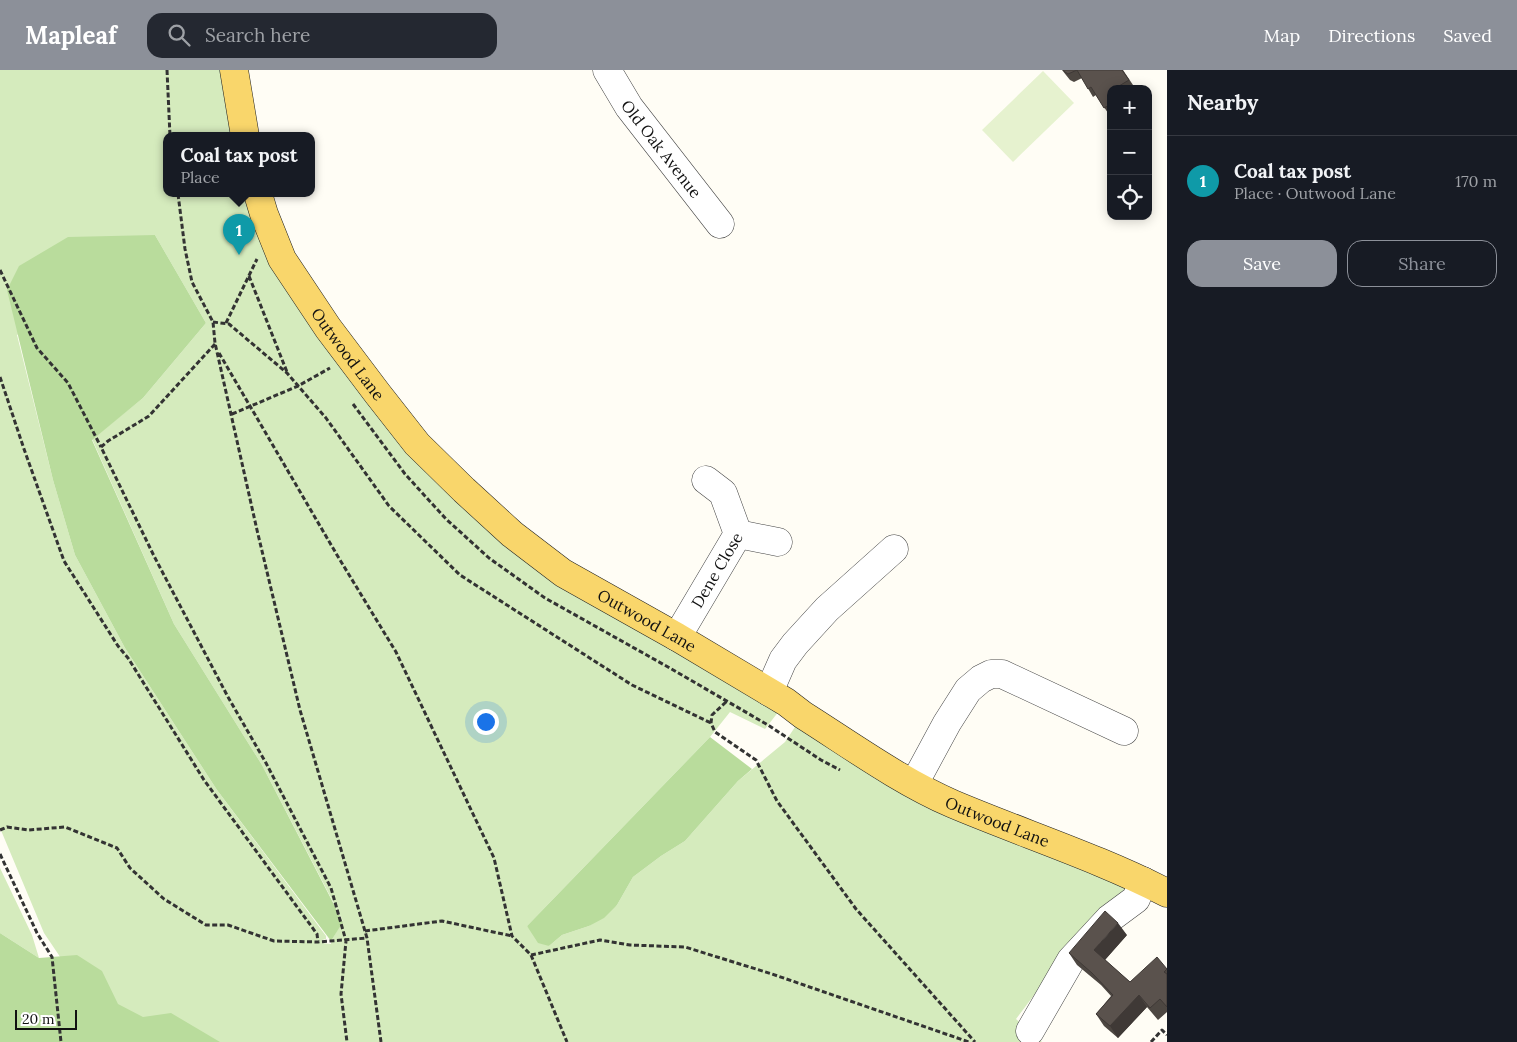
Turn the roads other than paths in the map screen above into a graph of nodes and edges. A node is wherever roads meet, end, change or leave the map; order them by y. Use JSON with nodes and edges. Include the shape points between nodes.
{"nodes":[{"id":1,"x":234,"y":70,"type":"edge"},
{"id":2,"x":607,"y":70,"type":"edge"},
{"id":3,"x":244,"y":132,"type":"edge"},
{"id":4,"x":259,"y":197,"type":"edge"},
{"id":5,"x":720,"y":224,"type":"dead end"},
{"id":6,"x":706,"y":480,"type":"dead end"},
{"id":7,"x":738,"y":534,"type":"junction"},
{"id":8,"x":778,"y":542,"type":"dead end"},
{"id":9,"x":894,"y":549,"type":"dead end"},
{"id":10,"x":677,"y":637,"type":"junction"},
{"id":11,"x":769,"y":692,"type":"junction"},
{"id":12,"x":1124,"y":731,"type":"dead end"},
{"id":13,"x":914,"y":784,"type":"junction"},
{"id":14,"x":1143,"y":881,"type":"junction"},
{"id":15,"x":1167,"y":893,"type":"edge"},
{"id":16,"x":1030,"y":1031,"type":"dead end"}],
"edges":[{"from":1,"to":3,"type":"main road"},
{"from":2,"to":5,"type":"street","name":"Old Oak Avenue","via":[[629,107]]},
{"from":4,"to":10,"type":"main road","name":"Outwood Lane","via":[[282,259],[417,444],[512,534],[564,573]]},
{"from":6,"to":7,"type":"street","name":"Dene Close","via":[[723,493]]},
{"from":7,"to":8,"type":"street"},
{"from":7,"to":10,"type":"street","name":"Dene Close"},
{"from":9,"to":11,"type":"street","via":[[827,609],[795,644],[783,660]]},
{"from":10,"to":11,"type":"main road","name":"Outwood Lane"},
{"from":11,"to":13,"type":"main road","name":"Outwood Lane"},
{"from":12,"to":13,"type":"street","via":[[1002,674],[991,674],[968,690],[946,723]]},
{"from":13,"to":14,"type":"main road","name":"Outwood Lane","via":[[952,803]]},
{"from":14,"to":15,"type":"main road","name":"Outwood Lane"},
{"from":14,"to":16,"type":"street","via":[[1136,899],[1109,918],[1071,960]]}]}
